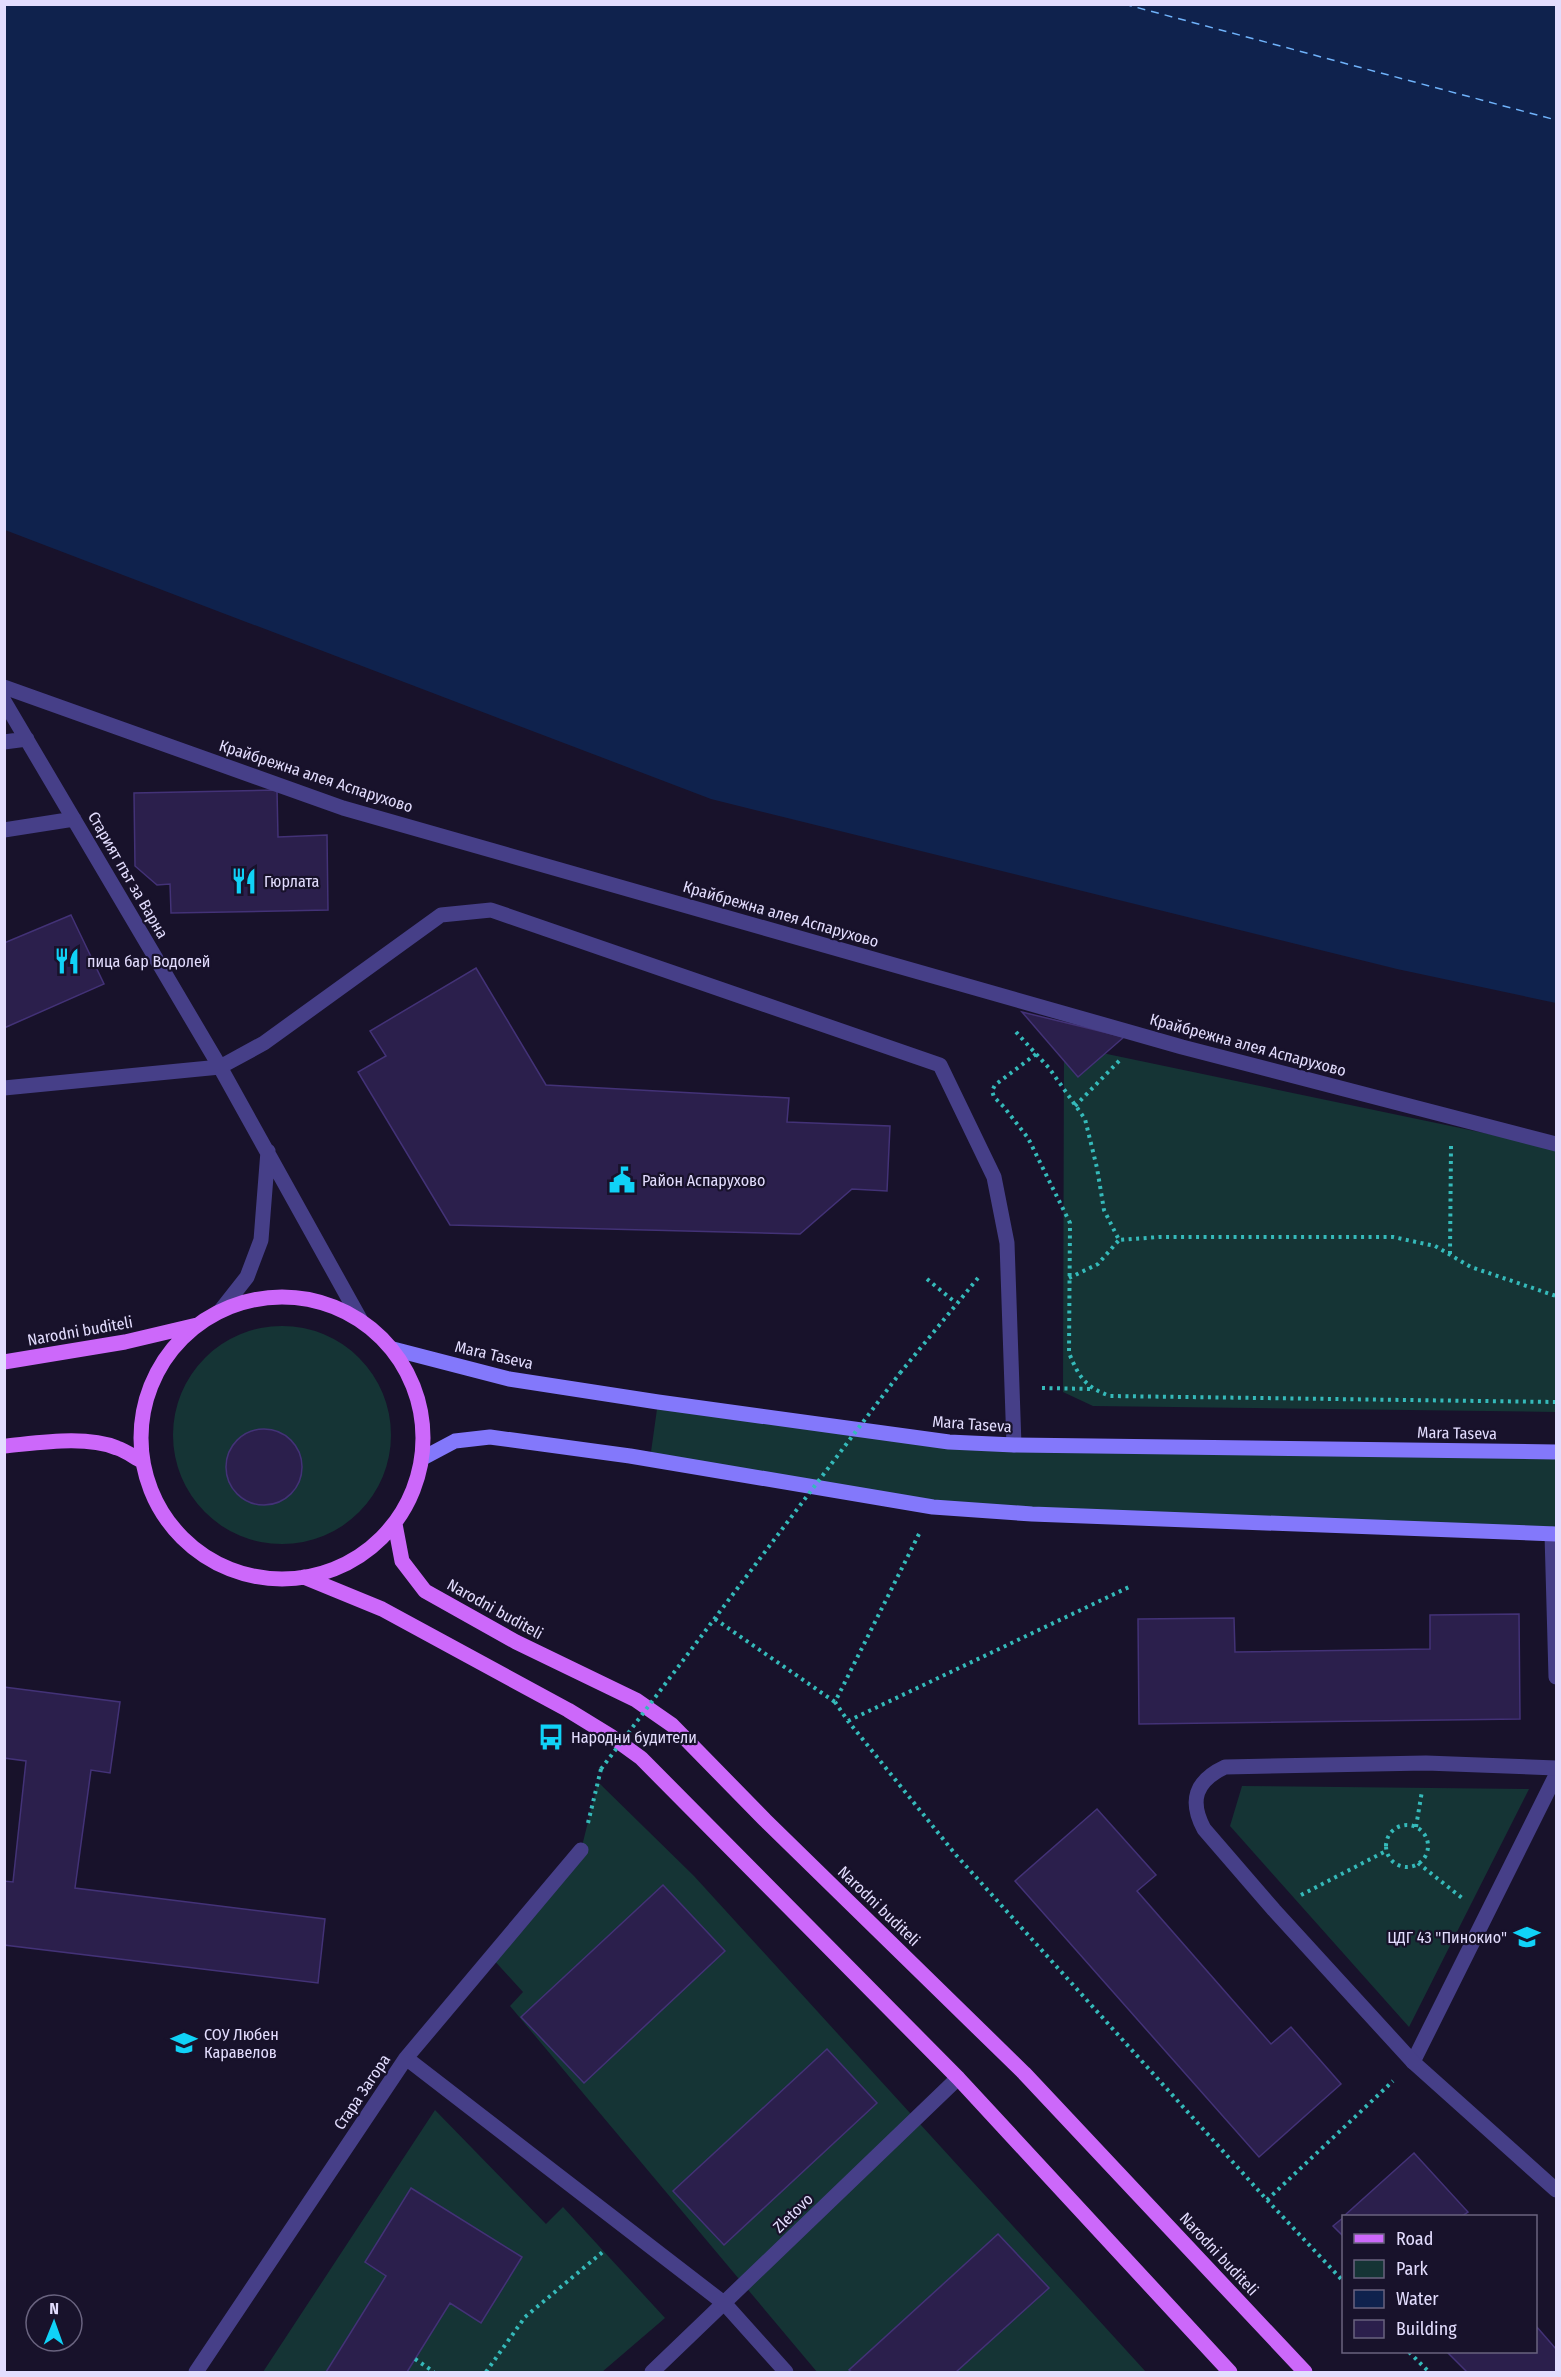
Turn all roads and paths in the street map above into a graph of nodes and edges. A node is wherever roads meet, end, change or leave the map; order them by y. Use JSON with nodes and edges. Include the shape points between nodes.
{"nodes":[{"id":1,"x":4,"y":687,"type":"edge"},
{"id":2,"x":4,"y":700,"type":"edge"},
{"id":3,"x":27,"y":739,"type":"junction"},
{"id":4,"x":4,"y":742,"type":"edge"},
{"id":5,"x":74,"y":819,"type":"junction"},
{"id":6,"x":4,"y":830,"type":"edge"},
{"id":7,"x":1007,"y":997,"type":"junction"},
{"id":8,"x":1143,"y":1036,"type":"junction"},
{"id":9,"x":1036,"y":1054,"type":"junction"},
{"id":10,"x":220,"y":1067,"type":"junction"},
{"id":11,"x":4,"y":1088,"type":"edge"},
{"id":12,"x":1075,"y":1106,"type":"junction"},
{"id":13,"x":1451,"y":1118,"type":"junction"},
{"id":14,"x":1557,"y":1144,"type":"edge"},
{"id":15,"x":268,"y":1151,"type":"junction"},
{"id":16,"x":1119,"y":1240,"type":"junction"},
{"id":17,"x":1450,"y":1254,"type":"junction"},
{"id":18,"x":980,"y":1276,"type":"dead end"},
{"id":19,"x":1069,"y":1278,"type":"junction"},
{"id":20,"x":927,"y":1279,"type":"dead end"},
{"id":21,"x":1557,"y":1296,"type":"edge"},
{"id":22,"x":956,"y":1303,"type":"junction"},
{"id":23,"x":221,"y":1310,"type":"junction"},
{"id":24,"x":360,"y":1319,"type":"junction"},
{"id":25,"x":197,"y":1325,"type":"junction"},
{"id":26,"x":393,"y":1349,"type":"junction"},
{"id":27,"x":4,"y":1362,"type":"edge"},
{"id":28,"x":1012,"y":1387,"type":"junction"},
{"id":29,"x":1092,"y":1389,"type":"junction"},
{"id":30,"x":1557,"y":1402,"type":"edge"},
{"id":31,"x":4,"y":1446,"type":"edge"},
{"id":32,"x":1014,"y":1446,"type":"junction"},
{"id":33,"x":1557,"y":1452,"type":"edge"},
{"id":34,"x":423,"y":1458,"type":"junction"},
{"id":35,"x":142,"y":1461,"type":"junction"},
{"id":36,"x":933,"y":1507,"type":"junction"},
{"id":37,"x":395,"y":1524,"type":"junction"},
{"id":38,"x":1554,"y":1534,"type":"edge"},
{"id":39,"x":304,"y":1577,"type":"junction"},
{"id":40,"x":1129,"y":1587,"type":"dead end"},
{"id":41,"x":715,"y":1619,"type":"junction"},
{"id":42,"x":1557,"y":1677,"type":"edge"},
{"id":43,"x":835,"y":1702,"type":"junction"},
{"id":44,"x":848,"y":1721,"type":"junction"},
{"id":45,"x":1557,"y":1768,"type":"edge"},
{"id":46,"x":1557,"y":1775,"type":"edge"},
{"id":47,"x":581,"y":1850,"type":"joint"},
{"id":48,"x":1386,"y":1851,"type":"junction"},
{"id":49,"x":1418,"y":1863,"type":"junction"},
{"id":50,"x":1274,"y":1910,"type":"junction"},
{"id":51,"x":1485,"y":1916,"type":"junction"},
{"id":52,"x":406,"y":2058,"type":"junction"},
{"id":53,"x":1413,"y":2062,"type":"junction"},
{"id":54,"x":957,"y":2078,"type":"junction"},
{"id":55,"x":1557,"y":2190,"type":"edge"},
{"id":56,"x":1267,"y":2200,"type":"junction"},
{"id":57,"x":629,"y":2230,"type":"junction"},
{"id":58,"x":1342,"y":2280,"type":"edge"},
{"id":59,"x":725,"y":2304,"type":"junction"},
{"id":60,"x":1410,"y":2353,"type":"edge"},
{"id":61,"x":415,"y":2359,"type":"dead end"},
{"id":62,"x":196,"y":2373,"type":"edge"},
{"id":63,"x":434,"y":2373,"type":"edge"},
{"id":64,"x":486,"y":2373,"type":"edge"},
{"id":65,"x":652,"y":2373,"type":"edge"},
{"id":66,"x":786,"y":2373,"type":"edge"},
{"id":67,"x":1230,"y":2373,"type":"edge"},
{"id":68,"x":1305,"y":2373,"type":"edge"},
{"id":69,"x":1429,"y":2373,"type":"edge"}],
"edges":[{"from":1,"to":7,"type":"street","name":"Крайбрежна алея Аспарухово","via":[[343,808]]},
{"from":2,"to":3,"type":"street","name":"Старият път за Варна"},
{"from":3,"to":4,"type":"street"},
{"from":3,"to":5,"type":"street","name":"Старият път за Варна"},
{"from":5,"to":6,"type":"street"},
{"from":5,"to":10,"type":"street","name":"Старият път за Варна"},
{"from":7,"to":8,"type":"street","name":"Крайбрежна алея Аспарухово"},
{"from":7,"to":9,"type":"path","via":[[1013,1028]]},
{"from":8,"to":12,"type":"path"},
{"from":8,"to":13,"type":"street","name":"Крайбрежна алея Аспарухово"},
{"from":9,"to":12,"type":"path"},
{"from":9,"to":19,"type":"path","via":[[992,1091],[1028,1138],[1070,1223]]},
{"from":10,"to":11,"type":"street"},
{"from":10,"to":15,"type":"street","name":"Старият път за Варна"},
{"from":10,"to":28,"type":"street","via":[[264,1043],[441,915],[491,910],[940,1065],[994,1177],[1007,1243]]},
{"from":12,"to":16,"type":"path","via":[[1085,1119],[1104,1210]]},
{"from":13,"to":14,"type":"street","name":"Крайбрежна алея Аспарухово"},
{"from":13,"to":17,"type":"path"},
{"from":15,"to":23,"type":"street","via":[[261,1240],[247,1277]]},
{"from":15,"to":24,"type":"street","name":"Старият път за Варна"},
{"from":16,"to":17,"type":"path","via":[[1393,1237],[1435,1246]]},
{"from":16,"to":19,"type":"path","via":[[1098,1264]]},
{"from":17,"to":21,"type":"path","via":[[1471,1267]]},
{"from":18,"to":22,"type":"path"},
{"from":19,"to":29,"type":"path","via":[[1069,1353],[1075,1369]]},
{"from":20,"to":22,"type":"path"},
{"from":22,"to":41,"type":"path","bridge":true},
{"from":23,"to":24,"type":"main road","via":[[278,1296],[306,1298]]},
{"from":23,"to":25,"type":"main road"},
{"from":24,"to":26,"type":"main road"},
{"from":25,"to":27,"type":"main road","name":"Narodni buditeli","via":[[125,1342]]},
{"from":25,"to":35,"type":"main road","via":[[170,1352],[150,1386],[141,1423]]},
{"from":26,"to":32,"type":"main road","name":"Mara Taseva","via":[[544,1385],[938,1440]]},
{"from":26,"to":34,"type":"main road","via":[[415,1388],[424,1423]]},
{"from":28,"to":29,"type":"path"},
{"from":28,"to":32,"type":"street"},
{"from":29,"to":30,"type":"path","via":[[1110,1396]]},
{"from":31,"to":35,"type":"main road","via":[[95,1443],[116,1447]]},
{"from":32,"to":33,"type":"main road","name":"Mara Taseva"},
{"from":34,"to":36,"type":"main road","via":[[455,1441],[489,1437],[650,1459]]},
{"from":34,"to":37,"type":"main road","via":[[413,1493]]},
{"from":35,"to":39,"type":"main road","via":[[162,1512],[199,1552],[249,1575],[276,1579]]},
{"from":36,"to":38,"type":"main road"},
{"from":36,"to":43,"type":"path"},
{"from":37,"to":39,"type":"main road","via":[[354,1559],[330,1571]]},
{"from":37,"to":68,"type":"main road","name":"Narodni buditeli","via":[[402,1562],[425,1591],[516,1642],[636,1700],[672,1725],[1024,2073]]},
{"from":38,"to":42,"type":"street"},
{"from":39,"to":54,"type":"main road","via":[[382,1609],[568,1710],[641,1758]]},
{"from":40,"to":44,"type":"path"},
{"from":41,"to":43,"type":"path"},
{"from":41,"to":47,"type":"path","bridge":true,"via":[[601,1769]]},
{"from":43,"to":44,"type":"path"},
{"from":44,"to":56,"type":"path","via":[[956,1855]]},
{"from":45,"to":50,"type":"street","via":[[1426,1763],[1237,1766],[1213,1772],[1197,1791],[1198,1817]]},
{"from":46,"to":51,"type":"street"},
{"from":47,"to":52,"type":"street","name":"Стара Загора"},
{"from":48,"to":49,"type":"path","via":[[1400,1866]]},
{"from":48,"to":49,"type":"path","via":[[1391,1831],[1403,1825],[1416,1827],[1428,1845]]},
{"from":48,"to":50,"type":"path"},
{"from":49,"to":51,"type":"path"},
{"from":50,"to":53,"type":"street"},
{"from":51,"to":53,"type":"street"},
{"from":52,"to":57,"type":"street"},
{"from":52,"to":62,"type":"street","name":"Стара Загора"},
{"from":53,"to":55,"type":"street"},
{"from":53,"to":56,"type":"path"},
{"from":54,"to":59,"type":"street","name":"Zletovo"},
{"from":54,"to":67,"type":"main road"},
{"from":56,"to":58,"type":"path"},
{"from":57,"to":59,"type":"street"},
{"from":57,"to":64,"type":"path","via":[[525,2317]]},
{"from":59,"to":65,"type":"street","name":"Zletovo"},
{"from":59,"to":66,"type":"street"},
{"from":60,"to":69,"type":"path"},
{"from":61,"to":63,"type":"path"}]}
